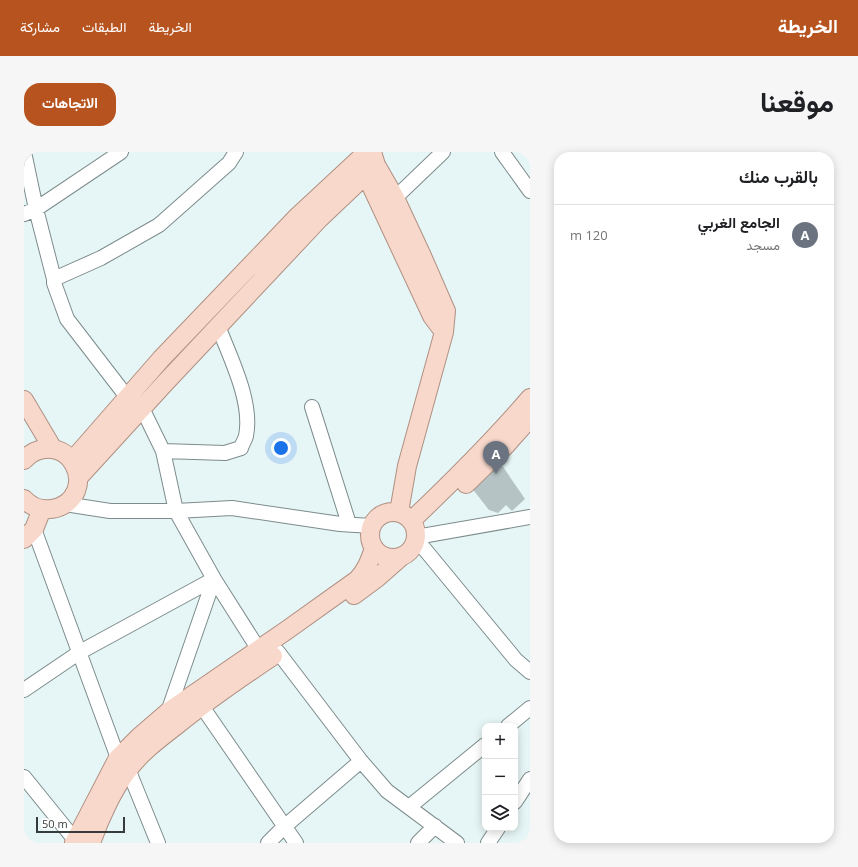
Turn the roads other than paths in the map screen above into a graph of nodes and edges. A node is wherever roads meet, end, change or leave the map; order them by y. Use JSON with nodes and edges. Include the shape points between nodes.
{"nodes":[{"id":1,"x":24,"y":152,"type":"edge"},
{"id":2,"x":121,"y":152,"type":"edge"},
{"id":3,"x":236,"y":152,"type":"edge"},
{"id":4,"x":443,"y":152,"type":"edge"},
{"id":5,"x":507,"y":154,"type":"edge"},
{"id":6,"x":366,"y":159,"type":"edge"},
{"id":7,"x":530,"y":191,"type":"edge"},
{"id":8,"x":395,"y":198,"type":"junction"},
{"id":9,"x":30,"y":211,"type":"edge"},
{"id":10,"x":54,"y":279,"type":"junction"},
{"id":11,"x":218,"y":326,"type":"junction"},
{"id":12,"x":444,"y":332,"type":"junction"},
{"id":13,"x":127,"y":398,"type":"junction"},
{"id":14,"x":530,"y":398,"type":"edge"},
{"id":15,"x":24,"y":400,"type":"edge"},
{"id":16,"x":312,"y":407,"type":"dead end"},
{"id":17,"x":142,"y":408,"type":"junction"},
{"id":18,"x":530,"y":418,"type":"edge"},
{"id":19,"x":53,"y":449,"type":"junction"},
{"id":20,"x":163,"y":451,"type":"junction"},
{"id":21,"x":24,"y":460,"type":"edge"},
{"id":22,"x":72,"y":461,"type":"junction"},
{"id":23,"x":78,"y":478,"type":"junction"},
{"id":24,"x":24,"y":499,"type":"edge"},
{"id":25,"x":64,"y":504,"type":"junction"},
{"id":26,"x":42,"y":509,"type":"junction"},
{"id":27,"x":176,"y":511,"type":"junction"},
{"id":28,"x":530,"y":517,"type":"edge"},
{"id":29,"x":349,"y":524,"type":"junction"},
{"id":30,"x":371,"y":526,"type":"junction"},
{"id":31,"x":412,"y":529,"type":"junction"},
{"id":32,"x":29,"y":534,"type":"edge"},
{"id":33,"x":374,"y":548,"type":"junction"},
{"id":34,"x":402,"y":556,"type":"junction"},
{"id":35,"x":214,"y":579,"type":"junction"},
{"id":36,"x":259,"y":650,"type":"junction"},
{"id":37,"x":80,"y":652,"type":"junction"},
{"id":38,"x":278,"y":652,"type":"junction"},
{"id":39,"x":530,"y":672,"type":"edge"},
{"id":40,"x":24,"y":690,"type":"edge"},
{"id":41,"x":201,"y":706,"type":"junction"},
{"id":42,"x":530,"y":708,"type":"edge"},
{"id":43,"x":168,"y":712,"type":"junction"},
{"id":44,"x":512,"y":723,"type":"edge"},
{"id":45,"x":482,"y":747,"type":"edge"},
{"id":46,"x":361,"y":761,"type":"junction"},
{"id":47,"x":123,"y":764,"type":"junction"},
{"id":48,"x":24,"y":777,"type":"edge"},
{"id":49,"x":530,"y":779,"type":"edge"},
{"id":50,"x":518,"y":797,"type":"edge"},
{"id":51,"x":409,"y":807,"type":"junction"},
{"id":52,"x":435,"y":826,"type":"junction"},
{"id":53,"x":284,"y":827,"type":"junction"},
{"id":54,"x":496,"y":831,"type":"edge"},
{"id":55,"x":80,"y":842,"type":"edge"},
{"id":56,"x":158,"y":843,"type":"edge"},
{"id":57,"x":268,"y":843,"type":"edge"},
{"id":58,"x":288,"y":843,"type":"edge"},
{"id":59,"x":296,"y":843,"type":"edge"},
{"id":60,"x":418,"y":843,"type":"edge"},
{"id":61,"x":457,"y":843,"type":"edge"},
{"id":62,"x":488,"y":843,"type":"edge"}],
"edges":[{"from":1,"to":9,"type":"street"},
{"from":2,"to":9,"type":"street"},
{"from":3,"to":10,"type":"street","via":[[228,163],[159,225],[101,258]]},
{"from":4,"to":8,"type":"street"},
{"from":5,"to":7,"type":"street"},
{"from":6,"to":8,"type":"main road"},
{"from":6,"to":11,"type":"main road","via":[[319,219]]},
{"from":6,"to":12,"type":"main road","via":[[432,316]]},
{"from":6,"to":13,"type":"main road","via":[[298,216]]},
{"from":8,"to":12,"type":"main road","via":[[446,311]]},
{"from":9,"to":10,"type":"street"},
{"from":10,"to":13,"type":"street","via":[[67,319]]},
{"from":11,"to":17,"type":"main road"},
{"from":11,"to":20,"type":"street","via":[[244,394],[246,436],[241,448],[225,453]]},
{"from":12,"to":31,"type":"main road","via":[[407,466]]},
{"from":13,"to":17,"type":"street"},
{"from":13,"to":22,"type":"main road"},
{"from":14,"to":31,"type":"main road"},
{"from":15,"to":19,"type":"main road"},
{"from":16,"to":29,"type":"street"},
{"from":17,"to":20,"type":"street"},
{"from":17,"to":23,"type":"main road"},
{"from":18,"to":31,"type":"main road","via":[[506,445]]},
{"from":19,"to":21,"type":"main road","via":[[43,448],[34,451]]},
{"from":19,"to":22,"type":"main road"},
{"from":20,"to":27,"type":"street"},
{"from":22,"to":23,"type":"main road"},
{"from":23,"to":25,"type":"main road","via":[[76,492]]},
{"from":24,"to":26,"type":"main road"},
{"from":25,"to":26,"type":"main road","via":[[52,509]]},
{"from":25,"to":27,"type":"street","via":[[110,511]]},
{"from":26,"to":32,"type":"main road"},
{"from":27,"to":29,"type":"street","via":[[232,508]]},
{"from":27,"to":35,"type":"street"},
{"from":28,"to":31,"type":"street"},
{"from":29,"to":30,"type":"street"},
{"from":30,"to":31,"type":"main road","via":[[382,514],[389,512]]},
{"from":30,"to":33,"type":"main road","via":[[370,534]]},
{"from":31,"to":34,"type":"main road","via":[[408,552]]},
{"from":31,"to":39,"type":"street","via":[[422,546],[516,660]]},
{"from":32,"to":37,"type":"street"},
{"from":33,"to":34,"type":"main road","via":[[387,557]]},
{"from":33,"to":36,"type":"main road","via":[[370,560],[357,580]]},
{"from":34,"to":38,"type":"main road","via":[[377,578]]},
{"from":35,"to":36,"type":"street"},
{"from":35,"to":37,"type":"street"},
{"from":35,"to":43,"type":"street"},
{"from":36,"to":43,"type":"main road"},
{"from":37,"to":40,"type":"street"},
{"from":37,"to":47,"type":"street"},
{"from":38,"to":41,"type":"main road"},
{"from":38,"to":46,"type":"street"},
{"from":41,"to":47,"type":"main road"},
{"from":41,"to":53,"type":"street"},
{"from":42,"to":44,"type":"street"},
{"from":43,"to":47,"type":"main road","via":[[139,737]]},
{"from":45,"to":51,"type":"street"},
{"from":46,"to":51,"type":"street","via":[[387,791]]},
{"from":46,"to":53,"type":"street"},
{"from":47,"to":55,"type":"main road","via":[[119,783],[96,829]]},
{"from":47,"to":56,"type":"street"},
{"from":48,"to":55,"type":"street"},
{"from":49,"to":50,"type":"street"},
{"from":51,"to":52,"type":"street"},
{"from":52,"to":60,"type":"street"},
{"from":52,"to":61,"type":"street"},
{"from":53,"to":57,"type":"street"},
{"from":53,"to":58,"type":"street"},
{"from":53,"to":59,"type":"street"},
{"from":54,"to":62,"type":"street"}]}
